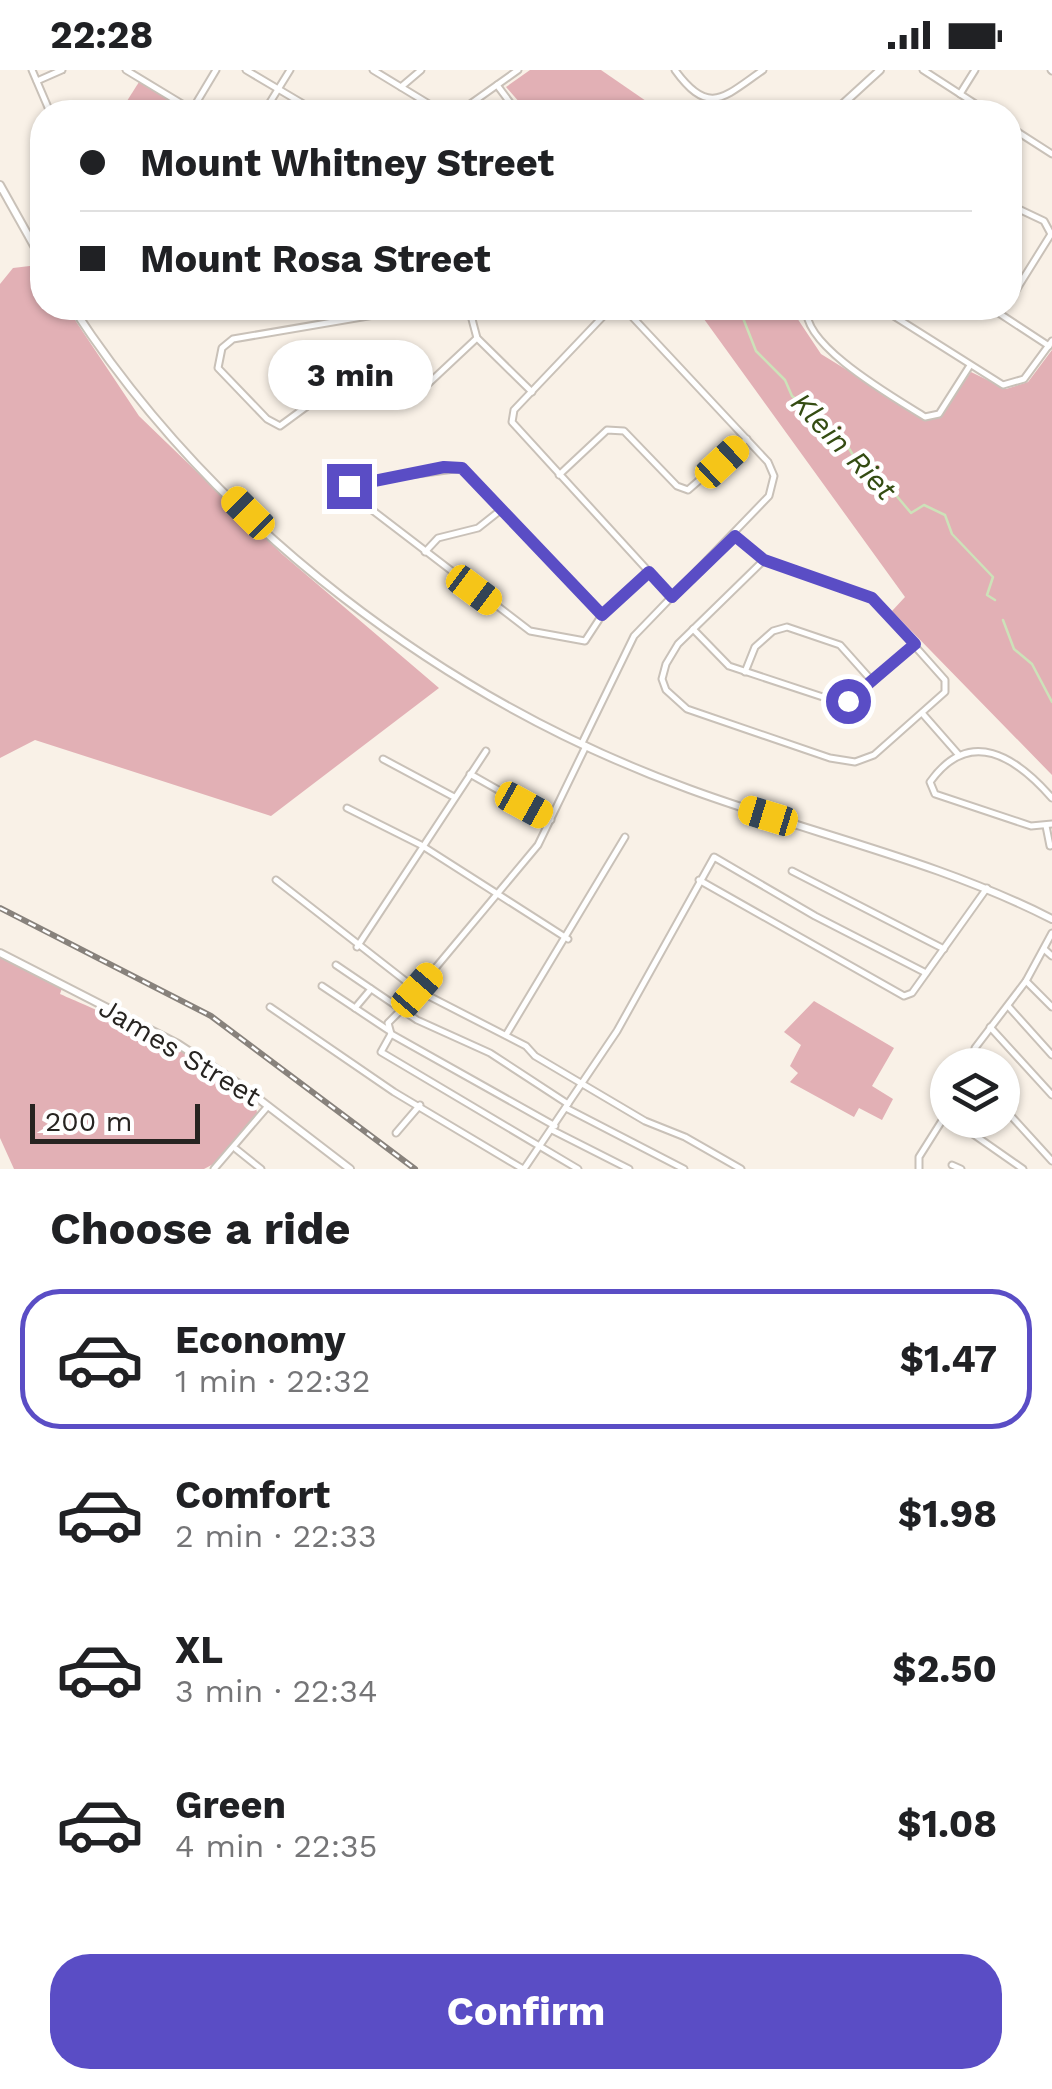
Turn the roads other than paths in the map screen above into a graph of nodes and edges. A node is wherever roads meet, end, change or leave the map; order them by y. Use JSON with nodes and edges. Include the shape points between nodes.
{"nodes":[{"id":1,"x":32,"y":70,"type":"edge"},
{"id":2,"x":62,"y":70,"type":"edge"},
{"id":3,"x":126,"y":70,"type":"edge"},
{"id":4,"x":216,"y":70,"type":"edge"},
{"id":5,"x":246,"y":70,"type":"edge"},
{"id":6,"x":290,"y":70,"type":"edge"},
{"id":7,"x":372,"y":70,"type":"edge"},
{"id":8,"x":420,"y":70,"type":"edge"},
{"id":9,"x":518,"y":70,"type":"edge"},
{"id":10,"x":675,"y":70,"type":"edge"},
{"id":11,"x":762,"y":70,"type":"edge"},
{"id":12,"x":880,"y":70,"type":"edge"},
{"id":13,"x":924,"y":70,"type":"edge"},
{"id":14,"x":975,"y":70,"type":"edge"},
{"id":15,"x":37,"y":81,"type":"junction"},
{"id":16,"x":497,"y":85,"type":"junction"},
{"id":17,"x":401,"y":87,"type":"junction"},
{"id":18,"x":278,"y":89,"type":"junction"},
{"id":19,"x":960,"y":94,"type":"junction"},
{"id":20,"x":45,"y":100,"type":"edge"},
{"id":21,"x":174,"y":100,"type":"edge"},
{"id":22,"x":198,"y":100,"type":"edge"},
{"id":23,"x":271,"y":100,"type":"edge"},
{"id":24,"x":297,"y":100,"type":"edge"},
{"id":25,"x":422,"y":100,"type":"edge"},
{"id":26,"x":476,"y":100,"type":"edge"},
{"id":27,"x":508,"y":100,"type":"edge"},
{"id":28,"x":709,"y":100,"type":"edge"},
{"id":29,"x":721,"y":100,"type":"edge"},
{"id":30,"x":847,"y":100,"type":"edge"},
{"id":31,"x":969,"y":100,"type":"edge"},
{"id":32,"x":1022,"y":135,"type":"edge"},
{"id":33,"x":1052,"y":154,"type":"edge"},
{"id":34,"x":0,"y":185,"type":"edge"},
{"id":35,"x":1022,"y":211,"type":"edge"},
{"id":36,"x":30,"y":239,"type":"edge"},
{"id":37,"x":1022,"y":281,"type":"edge"},
{"id":38,"x":82,"y":320,"type":"edge"},
{"id":39,"x":344,"y":320,"type":"edge"},
{"id":40,"x":472,"y":320,"type":"edge"},
{"id":41,"x":600,"y":320,"type":"edge"},
{"id":42,"x":635,"y":320,"type":"edge"},
{"id":43,"x":807,"y":320,"type":"edge"},
{"id":44,"x":900,"y":320,"type":"edge"},
{"id":45,"x":1016,"y":320,"type":"edge"},
{"id":46,"x":477,"y":338,"type":"junction"},
{"id":47,"x":1051,"y":344,"type":"edge"},
{"id":48,"x":969,"y":366,"type":"junction"},
{"id":49,"x":532,"y":392,"type":"junction"},
{"id":50,"x":747,"y":439,"type":"junction"},
{"id":51,"x":329,"y":470,"type":"dead end"},
{"id":52,"x":559,"y":475,"type":"junction"},
{"id":53,"x":346,"y":490,"type":"junction"},
{"id":54,"x":502,"y":509,"type":"junction"},
{"id":55,"x":735,"y":536,"type":"junction"},
{"id":56,"x":424,"y":552,"type":"junction"},
{"id":57,"x":764,"y":560,"type":"junction"},
{"id":58,"x":649,"y":572,"type":"junction"},
{"id":59,"x":672,"y":597,"type":"junction"},
{"id":60,"x":602,"y":615,"type":"junction"},
{"id":61,"x":692,"y":629,"type":"junction"},
{"id":62,"x":915,"y":644,"type":"junction"},
{"id":63,"x":746,"y":672,"type":"junction"},
{"id":64,"x":873,"y":682,"type":"junction"},
{"id":65,"x":922,"y":712,"type":"junction"},
{"id":66,"x":584,"y":745,"type":"junction"},
{"id":67,"x":486,"y":750,"type":"dead end"},
{"id":68,"x":958,"y":754,"type":"junction"},
{"id":69,"x":383,"y":759,"type":"dead end"},
{"id":70,"x":470,"y":774,"type":"junction"},
{"id":71,"x":454,"y":797,"type":"junction"},
{"id":72,"x":1052,"y":798,"type":"edge"},
{"id":73,"x":347,"y":808,"type":"dead end"},
{"id":74,"x":552,"y":820,"type":"junction"},
{"id":75,"x":1049,"y":825,"type":"edge"},
{"id":76,"x":625,"y":836,"type":"dead end"},
{"id":77,"x":421,"y":845,"type":"junction"},
{"id":78,"x":1050,"y":846,"type":"edge"},
{"id":79,"x":792,"y":871,"type":"dead end"},
{"id":80,"x":276,"y":880,"type":"dead end"},
{"id":81,"x":699,"y":880,"type":"junction"},
{"id":82,"x":986,"y":888,"type":"junction"},
{"id":83,"x":499,"y":893,"type":"junction"},
{"id":84,"x":1052,"y":919,"type":"edge"},
{"id":85,"x":1052,"y":933,"type":"edge"},
{"id":86,"x":568,"y":939,"type":"junction"},
{"id":87,"x":357,"y":946,"type":"junction"},
{"id":88,"x":944,"y":949,"type":"junction"},
{"id":89,"x":1044,"y":949,"type":"junction"},
{"id":90,"x":0,"y":953,"type":"edge"},
{"id":91,"x":1052,"y":956,"type":"edge"},
{"id":92,"x":336,"y":965,"type":"dead end"},
{"id":93,"x":926,"y":973,"type":"junction"},
{"id":94,"x":1026,"y":981,"type":"junction"},
{"id":95,"x":322,"y":986,"type":"dead end"},
{"id":96,"x":370,"y":989,"type":"junction"},
{"id":97,"x":417,"y":990,"type":"junction"},
{"id":98,"x":1008,"y":1006,"type":"junction"},
{"id":99,"x":270,"y":1007,"type":"dead end"},
{"id":100,"x":1052,"y":1007,"type":"edge"},
{"id":101,"x":355,"y":1008,"type":"junction"},
{"id":102,"x":401,"y":1010,"type":"junction"},
{"id":103,"x":990,"y":1028,"type":"junction"},
{"id":104,"x":391,"y":1032,"type":"junction"},
{"id":105,"x":506,"y":1035,"type":"junction"},
{"id":106,"x":976,"y":1048,"type":"edge"},
{"id":107,"x":1052,"y":1055,"type":"edge"},
{"id":108,"x":583,"y":1084,"type":"junction"},
{"id":109,"x":1052,"y":1095,"type":"edge"},
{"id":110,"x":268,"y":1106,"type":"junction"},
{"id":111,"x":420,"y":1106,"type":"junction"},
{"id":112,"x":567,"y":1106,"type":"junction"},
{"id":113,"x":1020,"y":1125,"type":"edge"},
{"id":114,"x":554,"y":1128,"type":"junction"},
{"id":115,"x":396,"y":1133,"type":"dead end"},
{"id":116,"x":932,"y":1138,"type":"edge"},
{"id":117,"x":979,"y":1138,"type":"edge"},
{"id":118,"x":236,"y":1148,"type":"junction"},
{"id":119,"x":540,"y":1149,"type":"junction"},
{"id":120,"x":1052,"y":1160,"type":"edge"},
{"id":121,"x":952,"y":1165,"type":"dead end"},
{"id":122,"x":214,"y":1169,"type":"edge"},
{"id":123,"x":261,"y":1169,"type":"edge"},
{"id":124,"x":350,"y":1169,"type":"edge"},
{"id":125,"x":523,"y":1169,"type":"edge"},
{"id":126,"x":578,"y":1169,"type":"edge"},
{"id":127,"x":629,"y":1169,"type":"edge"},
{"id":128,"x":684,"y":1169,"type":"edge"},
{"id":129,"x":741,"y":1169,"type":"edge"},
{"id":130,"x":919,"y":1169,"type":"edge"},
{"id":131,"x":961,"y":1169,"type":"edge"},
{"id":132,"x":1023,"y":1169,"type":"edge"}],
"edges":[{"from":1,"to":15,"type":"street"},
{"from":2,"to":15,"type":"street"},
{"from":3,"to":21,"type":"street"},
{"from":4,"to":22,"type":"street"},
{"from":5,"to":18,"type":"street"},
{"from":6,"to":18,"type":"street"},
{"from":7,"to":17,"type":"street"},
{"from":8,"to":17,"type":"street"},
{"from":9,"to":16,"type":"street"},
{"from":10,"to":28,"type":"street"},
{"from":11,"to":29,"type":"street"},
{"from":12,"to":30,"type":"main road"},
{"from":13,"to":19,"type":"street"},
{"from":14,"to":19,"type":"street"},
{"from":15,"to":20,"type":"street"},
{"from":16,"to":26,"type":"street"},
{"from":16,"to":27,"type":"street"},
{"from":17,"to":25,"type":"street"},
{"from":18,"to":23,"type":"street"},
{"from":18,"to":24,"type":"street"},
{"from":19,"to":31,"type":"street"},
{"from":32,"to":33,"type":"street"},
{"from":34,"to":36,"type":"main road"},
{"from":35,"to":37,"type":"street","via":[[1044,221],[1051,234]]},
{"from":38,"to":66,"type":"main road","via":[[163,424],[284,547],[416,649]]},
{"from":39,"to":46,"type":"street","via":[[232,339],[222,348],[218,368],[282,426],[310,404],[432,381]]},
{"from":40,"to":46,"type":"street"},
{"from":41,"to":49,"type":"street"},
{"from":42,"to":50,"type":"street"},
{"from":43,"to":48,"type":"street","via":[[824,348],[925,417],[937,416]]},
{"from":44,"to":48,"type":"street"},
{"from":45,"to":47,"type":"street"},
{"from":46,"to":49,"type":"street"},
{"from":47,"to":48,"type":"street","via":[[1013,384]]},
{"from":49,"to":52,"type":"street","via":[[512,422]]},
{"from":50,"to":52,"type":"street","via":[[688,490],[616,428]]},
{"from":50,"to":55,"type":"street","via":[[768,462],[774,482]]},
{"from":51,"to":53,"type":"street"},
{"from":52,"to":58,"type":"street"},
{"from":53,"to":54,"type":"street","via":[[457,466]]},
{"from":53,"to":56,"type":"street"},
{"from":54,"to":56,"type":"street","via":[[478,528],[438,538]]},
{"from":54,"to":60,"type":"street"},
{"from":55,"to":57,"type":"street"},
{"from":55,"to":59,"type":"street"},
{"from":56,"to":60,"type":"street","via":[[535,633],[583,642]]},
{"from":57,"to":61,"type":"street"},
{"from":57,"to":62,"type":"street","via":[[872,598]]},
{"from":58,"to":59,"type":"street"},
{"from":58,"to":60,"type":"street"},
{"from":59,"to":66,"type":"street","via":[[634,636]]},
{"from":61,"to":63,"type":"street","via":[[728,666]]},
{"from":61,"to":65,"type":"street","via":[[673,650],[662,679],[694,714],[847,762],[874,755]]},
{"from":62,"to":64,"type":"street"},
{"from":62,"to":65,"type":"street","via":[[946,684]]},
{"from":63,"to":64,"type":"street","via":[[841,702]]},
{"from":63,"to":64,"type":"street","via":[[755,647],[787,628],[840,645]]},
{"from":65,"to":68,"type":"street"},
{"from":66,"to":74,"type":"street"},
{"from":66,"to":82,"type":"main road","via":[[690,790]]},
{"from":67,"to":70,"type":"street"},
{"from":68,"to":72,"type":"street","via":[[979,750],[1022,766]]},
{"from":68,"to":75,"type":"street","via":[[931,779],[933,792],[1031,826]]},
{"from":69,"to":71,"type":"street"},
{"from":70,"to":71,"type":"street"},
{"from":70,"to":74,"type":"street"},
{"from":71,"to":77,"type":"street"},
{"from":73,"to":77,"type":"street"},
{"from":74,"to":83,"type":"street"},
{"from":75,"to":78,"type":"street"},
{"from":76,"to":86,"type":"street"},
{"from":77,"to":83,"type":"street"},
{"from":77,"to":87,"type":"street"},
{"from":79,"to":88,"type":"street"},
{"from":80,"to":87,"type":"street"},
{"from":81,"to":93,"type":"street","via":[[896,994],[908,996]]},
{"from":81,"to":93,"type":"street","via":[[710,860],[719,858]]},
{"from":81,"to":108,"type":"street","via":[[664,953]]},
{"from":82,"to":84,"type":"main road"},
{"from":82,"to":88,"type":"street"},
{"from":83,"to":86,"type":"street"},
{"from":83,"to":97,"type":"street"},
{"from":85,"to":89,"type":"street"},
{"from":86,"to":105,"type":"street"},
{"from":87,"to":97,"type":"street"},
{"from":88,"to":93,"type":"street"},
{"from":89,"to":91,"type":"street"},
{"from":89,"to":94,"type":"street"},
{"from":90,"to":110,"type":"main road","name":"James Street","via":[[143,1024]]},
{"from":92,"to":96,"type":"street"},
{"from":94,"to":98,"type":"street"},
{"from":94,"to":100,"type":"street"},
{"from":95,"to":101,"type":"street"},
{"from":96,"to":101,"type":"street"},
{"from":96,"to":102,"type":"street"},
{"from":97,"to":105,"type":"street"},
{"from":98,"to":103,"type":"street"},
{"from":98,"to":107,"type":"street"},
{"from":99,"to":111,"type":"street"},
{"from":101,"to":104,"type":"street"},
{"from":102,"to":104,"type":"street","via":[[388,1022]]},
{"from":102,"to":112,"type":"street","via":[[490,1054]]},
{"from":103,"to":106,"type":"street"},
{"from":103,"to":109,"type":"street"},
{"from":104,"to":114,"type":"street"},
{"from":104,"to":119,"type":"street","via":[[380,1052]]},
{"from":105,"to":108,"type":"street"},
{"from":108,"to":112,"type":"street"},
{"from":108,"to":129,"type":"street"},
{"from":110,"to":118,"type":"street"},
{"from":110,"to":124,"type":"main road","name":"James Street"},
{"from":111,"to":115,"type":"street"},
{"from":111,"to":125,"type":"street"},
{"from":112,"to":114,"type":"street"},
{"from":112,"to":128,"type":"street"},
{"from":113,"to":120,"type":"street"},
{"from":114,"to":119,"type":"street"},
{"from":114,"to":127,"type":"street"},
{"from":116,"to":130,"type":"street","via":[[918,1157]]},
{"from":117,"to":132,"type":"street"},
{"from":118,"to":122,"type":"street"},
{"from":118,"to":123,"type":"street"},
{"from":119,"to":125,"type":"street"},
{"from":119,"to":126,"type":"street"},
{"from":121,"to":131,"type":"street"}]}
